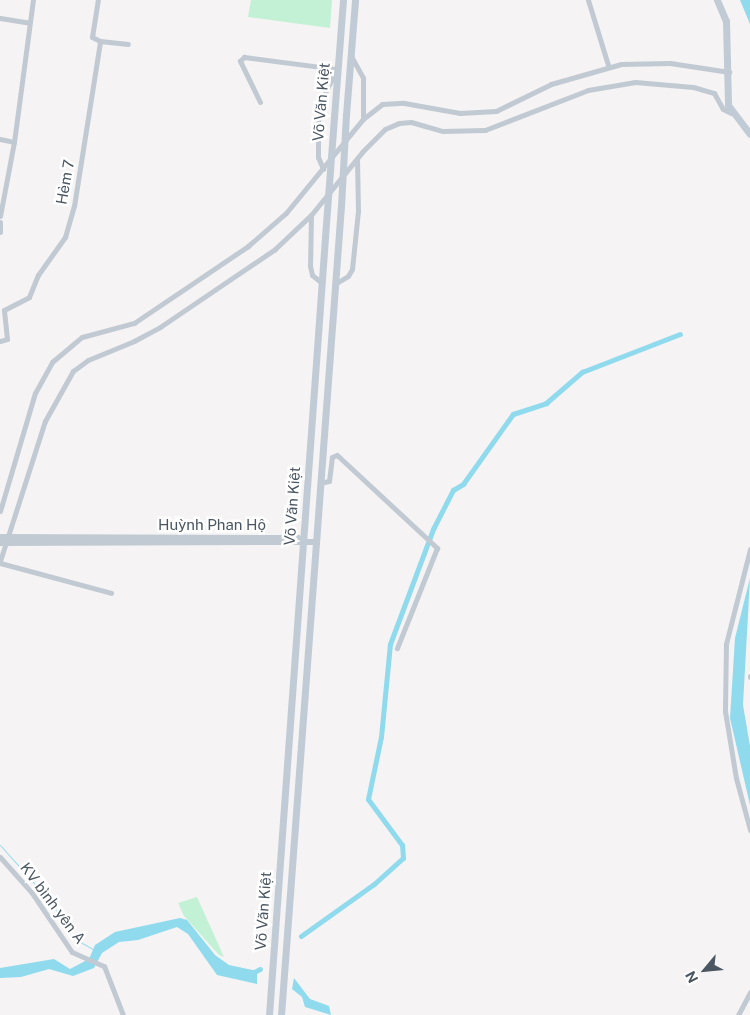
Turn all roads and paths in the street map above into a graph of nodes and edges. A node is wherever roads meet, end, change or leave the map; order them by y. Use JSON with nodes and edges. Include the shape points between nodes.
{"nodes":[{"id":1,"x":33,"y":0,"type":"edge"},
{"id":2,"x":98,"y":0,"type":"edge"},
{"id":3,"x":343,"y":0,"type":"edge"},
{"id":4,"x":355,"y":0,"type":"edge"},
{"id":5,"x":588,"y":0,"type":"edge"},
{"id":6,"x":717,"y":0,"type":"edge"},
{"id":7,"x":0,"y":18,"type":"edge"},
{"id":8,"x":30,"y":23,"type":"junction"},
{"id":9,"x":100,"y":41,"type":"junction"},
{"id":10,"x":128,"y":44,"type":"dead end"},
{"id":11,"x":351,"y":56,"type":"junction"},
{"id":12,"x":608,"y":65,"type":"junction"},
{"id":13,"x":337,"y":69,"type":"junction"},
{"id":14,"x":729,"y":74,"type":"junction"},
{"id":15,"x":260,"y":102,"type":"dead end"},
{"id":16,"x":731,"y":113,"type":"junction"},
{"id":17,"x":363,"y":119,"type":"junction"},
{"id":18,"x":750,"y":134,"type":"edge"},
{"id":19,"x":0,"y":139,"type":"edge"},
{"id":20,"x":14,"y":142,"type":"junction"},
{"id":21,"x":357,"y":160,"type":"junction"},
{"id":22,"x":323,"y":169,"type":"junction"},
{"id":23,"x":311,"y":215,"type":"junction"},
{"id":24,"x":0,"y":216,"type":"edge"},
{"id":25,"x":0,"y":222,"type":"edge"},
{"id":26,"x":0,"y":232,"type":"edge"},
{"id":27,"x":322,"y":283,"type":"junction"},
{"id":28,"x":336,"y":284,"type":"junction"},
{"id":29,"x":0,"y":341,"type":"edge"},
{"id":30,"x":320,"y":483,"type":"junction"},
{"id":31,"x":0,"y":511,"type":"edge"},
{"id":32,"x":0,"y":536,"type":"edge"},
{"id":33,"x":5,"y":541,"type":"edge"},
{"id":34,"x":302,"y":541,"type":"junction"},
{"id":35,"x":316,"y":542,"type":"junction"},
{"id":36,"x":750,"y":549,"type":"edge"},
{"id":37,"x":0,"y":562,"type":"edge"},
{"id":38,"x":111,"y":593,"type":"dead end"},
{"id":39,"x":397,"y":648,"type":"dead end"},
{"id":40,"x":750,"y":830,"type":"edge"},
{"id":41,"x":0,"y":857,"type":"edge"},
{"id":42,"x":279,"y":873,"type":"junction"},
{"id":43,"x":291,"y":875,"type":"junction"},
{"id":44,"x":750,"y":992,"type":"edge"},
{"id":45,"x":123,"y":1015,"type":"edge"},
{"id":46,"x":269,"y":1015,"type":"edge"},
{"id":47,"x":281,"y":1015,"type":"edge"},
{"id":48,"x":738,"y":1015,"type":"edge"}],
"edges":[{"from":1,"to":8,"type":"street"},
{"from":2,"to":9,"type":"street","name":"Hẻm 7","via":[[92,37]]},
{"from":3,"to":13,"type":"main road","name":"Võ Văn Kiệt"},
{"from":4,"to":11,"type":"main road","name":"Võ Văn Kiệt"},
{"from":5,"to":12,"type":"street"},
{"from":6,"to":14,"type":"main road","via":[[726,21]]},
{"from":7,"to":8,"type":"street"},
{"from":8,"to":20,"type":"street"},
{"from":9,"to":10,"type":"street"},
{"from":9,"to":29,"type":"street","name":"Hẻm 7","via":[[74,206],[65,237],[38,275],[30,297],[4,310],[8,339]]},
{"from":11,"to":17,"type":"street","via":[[363,78]]},
{"from":11,"to":28,"type":"main road","name":"Võ Văn Kiệt","bridge":true},
{"from":12,"to":14,"type":"street","via":[[670,63]]},
{"from":12,"to":17,"type":"street","via":[[551,84],[496,111],[460,113],[392,102],[382,104]]},
{"from":13,"to":15,"type":"street","via":[[244,57],[240,61]]},
{"from":13,"to":22,"type":"street","via":[[326,91],[318,120],[318,157]]},
{"from":13,"to":27,"type":"main road","name":"Võ Văn Kiệt","bridge":true},
{"from":14,"to":16,"type":"main road"},
{"from":16,"to":18,"type":"main road"},
{"from":16,"to":21,"type":"street","via":[[723,109],[716,93],[697,88],[642,82],[609,84],[485,130],[443,131],[419,122],[399,123],[381,132]]},
{"from":17,"to":22,"type":"street"},
{"from":19,"to":20,"type":"street"},
{"from":20,"to":24,"type":"street"},
{"from":21,"to":23,"type":"street"},
{"from":21,"to":28,"type":"street","via":[[358,210],[352,269]]},
{"from":22,"to":31,"type":"street","via":[[275,224],[225,263],[134,323],[82,337],[52,362],[35,393]]},
{"from":23,"to":27,"type":"street","via":[[310,266],[312,275]]},
{"from":23,"to":33,"type":"street","via":[[275,249],[216,290],[140,338],[94,357],[73,371],[45,421]]},
{"from":25,"to":26,"type":"street"},
{"from":27,"to":34,"type":"main road","name":"Võ Văn Kiệt"},
{"from":28,"to":30,"type":"main road","name":"Võ Văn Kiệt"},
{"from":30,"to":35,"type":"main road","name":"Võ Văn Kiệt"},
{"from":30,"to":39,"type":"street","via":[[329,481],[332,456],[337,455],[433,543],[437,551]]},
{"from":32,"to":33,"type":"street","name":"Huỳnh Phan Hộ"},
{"from":33,"to":34,"type":"street","name":"Huỳnh Phan Hộ","via":[[297,544]]},
{"from":33,"to":37,"type":"street"},
{"from":34,"to":35,"type":"street","name":"Huỳnh Phan Hộ"},
{"from":34,"to":42,"type":"main road","name":"Võ Văn Kiệt"},
{"from":35,"to":43,"type":"main road","name":"Võ Văn Kiệt"},
{"from":36,"to":40,"type":"street","via":[[726,644],[725,702],[736,778]]},
{"from":37,"to":38,"type":"street"},
{"from":41,"to":45,"type":"street","name":"KV bình yên A","via":[[32,893],[69,949],[101,964]]},
{"from":42,"to":43,"type":"main road"},
{"from":42,"to":46,"type":"main road","name":"Võ Văn Kiệt"},
{"from":43,"to":47,"type":"main road","name":"Võ Văn Kiệt"},
{"from":44,"to":48,"type":"street"}]}
